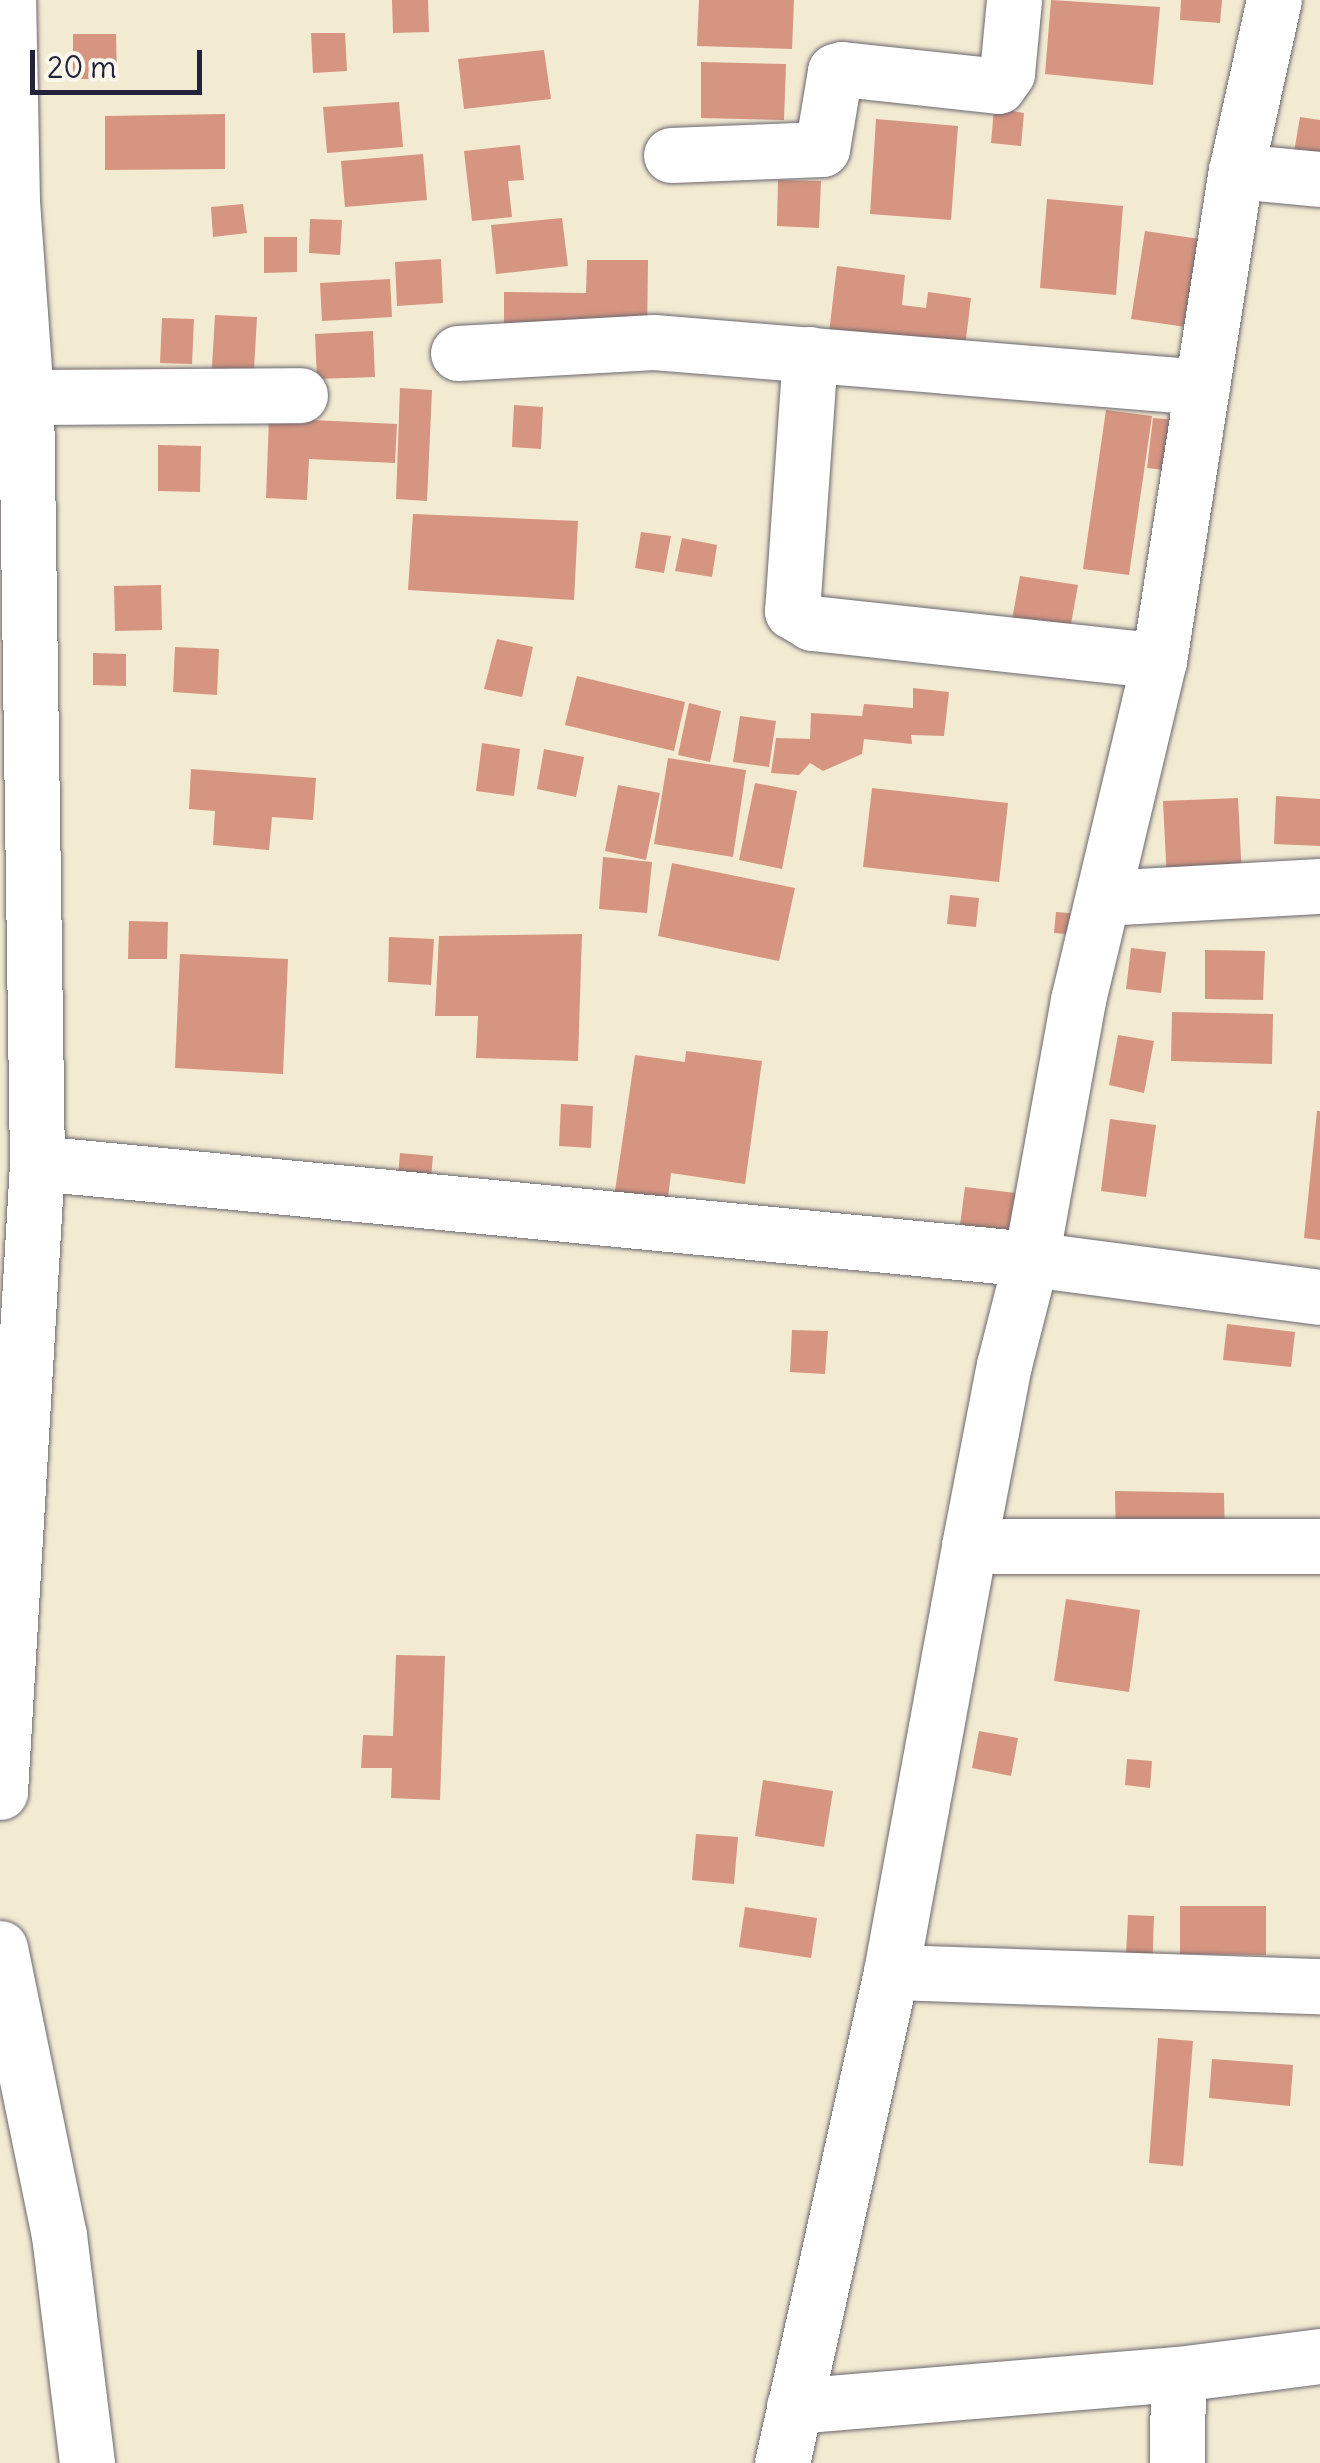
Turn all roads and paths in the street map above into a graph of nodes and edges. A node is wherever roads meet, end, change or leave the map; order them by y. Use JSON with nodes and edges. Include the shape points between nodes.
{"nodes":[{"id":1,"x":8,"y":0,"type":"edge"},
{"id":2,"x":1014,"y":0,"type":"edge"},
{"id":3,"x":1274,"y":0,"type":"edge"},
{"id":4,"x":671,"y":155,"type":"dead end"},
{"id":5,"x":1236,"y":171,"type":"junction"},
{"id":6,"x":1320,"y":179,"type":"edge"},
{"id":7,"x":458,"y":354,"type":"dead end"},
{"id":8,"x":810,"y":354,"type":"junction"},
{"id":9,"x":1202,"y":387,"type":"junction"},
{"id":10,"x":300,"y":395,"type":"dead end"},
{"id":11,"x":26,"y":398,"type":"junction"},
{"id":12,"x":1159,"y":661,"type":"junction"},
{"id":13,"x":1320,"y":886,"type":"edge"},
{"id":14,"x":1103,"y":898,"type":"junction"},
{"id":15,"x":37,"y":1163,"type":"junction"},
{"id":16,"x":1031,"y":1259,"type":"junction"},
{"id":17,"x":1320,"y":1297,"type":"edge"},
{"id":18,"x":969,"y":1546,"type":"junction"},
{"id":19,"x":1320,"y":1546,"type":"edge"},
{"id":20,"x":0,"y":1792,"type":"edge"},
{"id":21,"x":0,"y":1948,"type":"edge"},
{"id":22,"x":891,"y":1972,"type":"junction"},
{"id":23,"x":1320,"y":1986,"type":"edge"},
{"id":24,"x":1320,"y":2356,"type":"edge"},
{"id":25,"x":1178,"y":2374,"type":"junction"},
{"id":26,"x":794,"y":2406,"type":"junction"},
{"id":27,"x":87,"y":2463,"type":"edge"},
{"id":28,"x":782,"y":2463,"type":"edge"},
{"id":29,"x":1177,"y":2463,"type":"edge"}],
"edges":[{"from":1,"to":11,"type":"street","via":[[12,202]]},
{"from":2,"to":4,"type":"street","via":[[1007,73],[998,86],[842,69],[835,71],[822,149]]},
{"from":3,"to":5,"type":"street"},
{"from":5,"to":6,"type":"street"},
{"from":5,"to":9,"type":"street"},
{"from":7,"to":8,"type":"street","via":[[654,342]]},
{"from":8,"to":9,"type":"street"},
{"from":8,"to":12,"type":"street","via":[[792,611],[812,623]]},
{"from":9,"to":12,"type":"street"},
{"from":10,"to":11,"type":"street"},
{"from":11,"to":15,"type":"street"},
{"from":12,"to":14,"type":"street"},
{"from":13,"to":14,"type":"street"},
{"from":14,"to":16,"type":"street"},
{"from":15,"to":16,"type":"street"},
{"from":15,"to":20,"type":"street"},
{"from":16,"to":17,"type":"street"},
{"from":16,"to":18,"type":"street"},
{"from":18,"to":19,"type":"street"},
{"from":18,"to":22,"type":"street"},
{"from":21,"to":27,"type":"street","via":[[53,2196]]},
{"from":22,"to":23,"type":"street"},
{"from":22,"to":26,"type":"street"},
{"from":24,"to":25,"type":"street"},
{"from":25,"to":26,"type":"street"},
{"from":25,"to":29,"type":"street"},
{"from":26,"to":28,"type":"street"}]}
